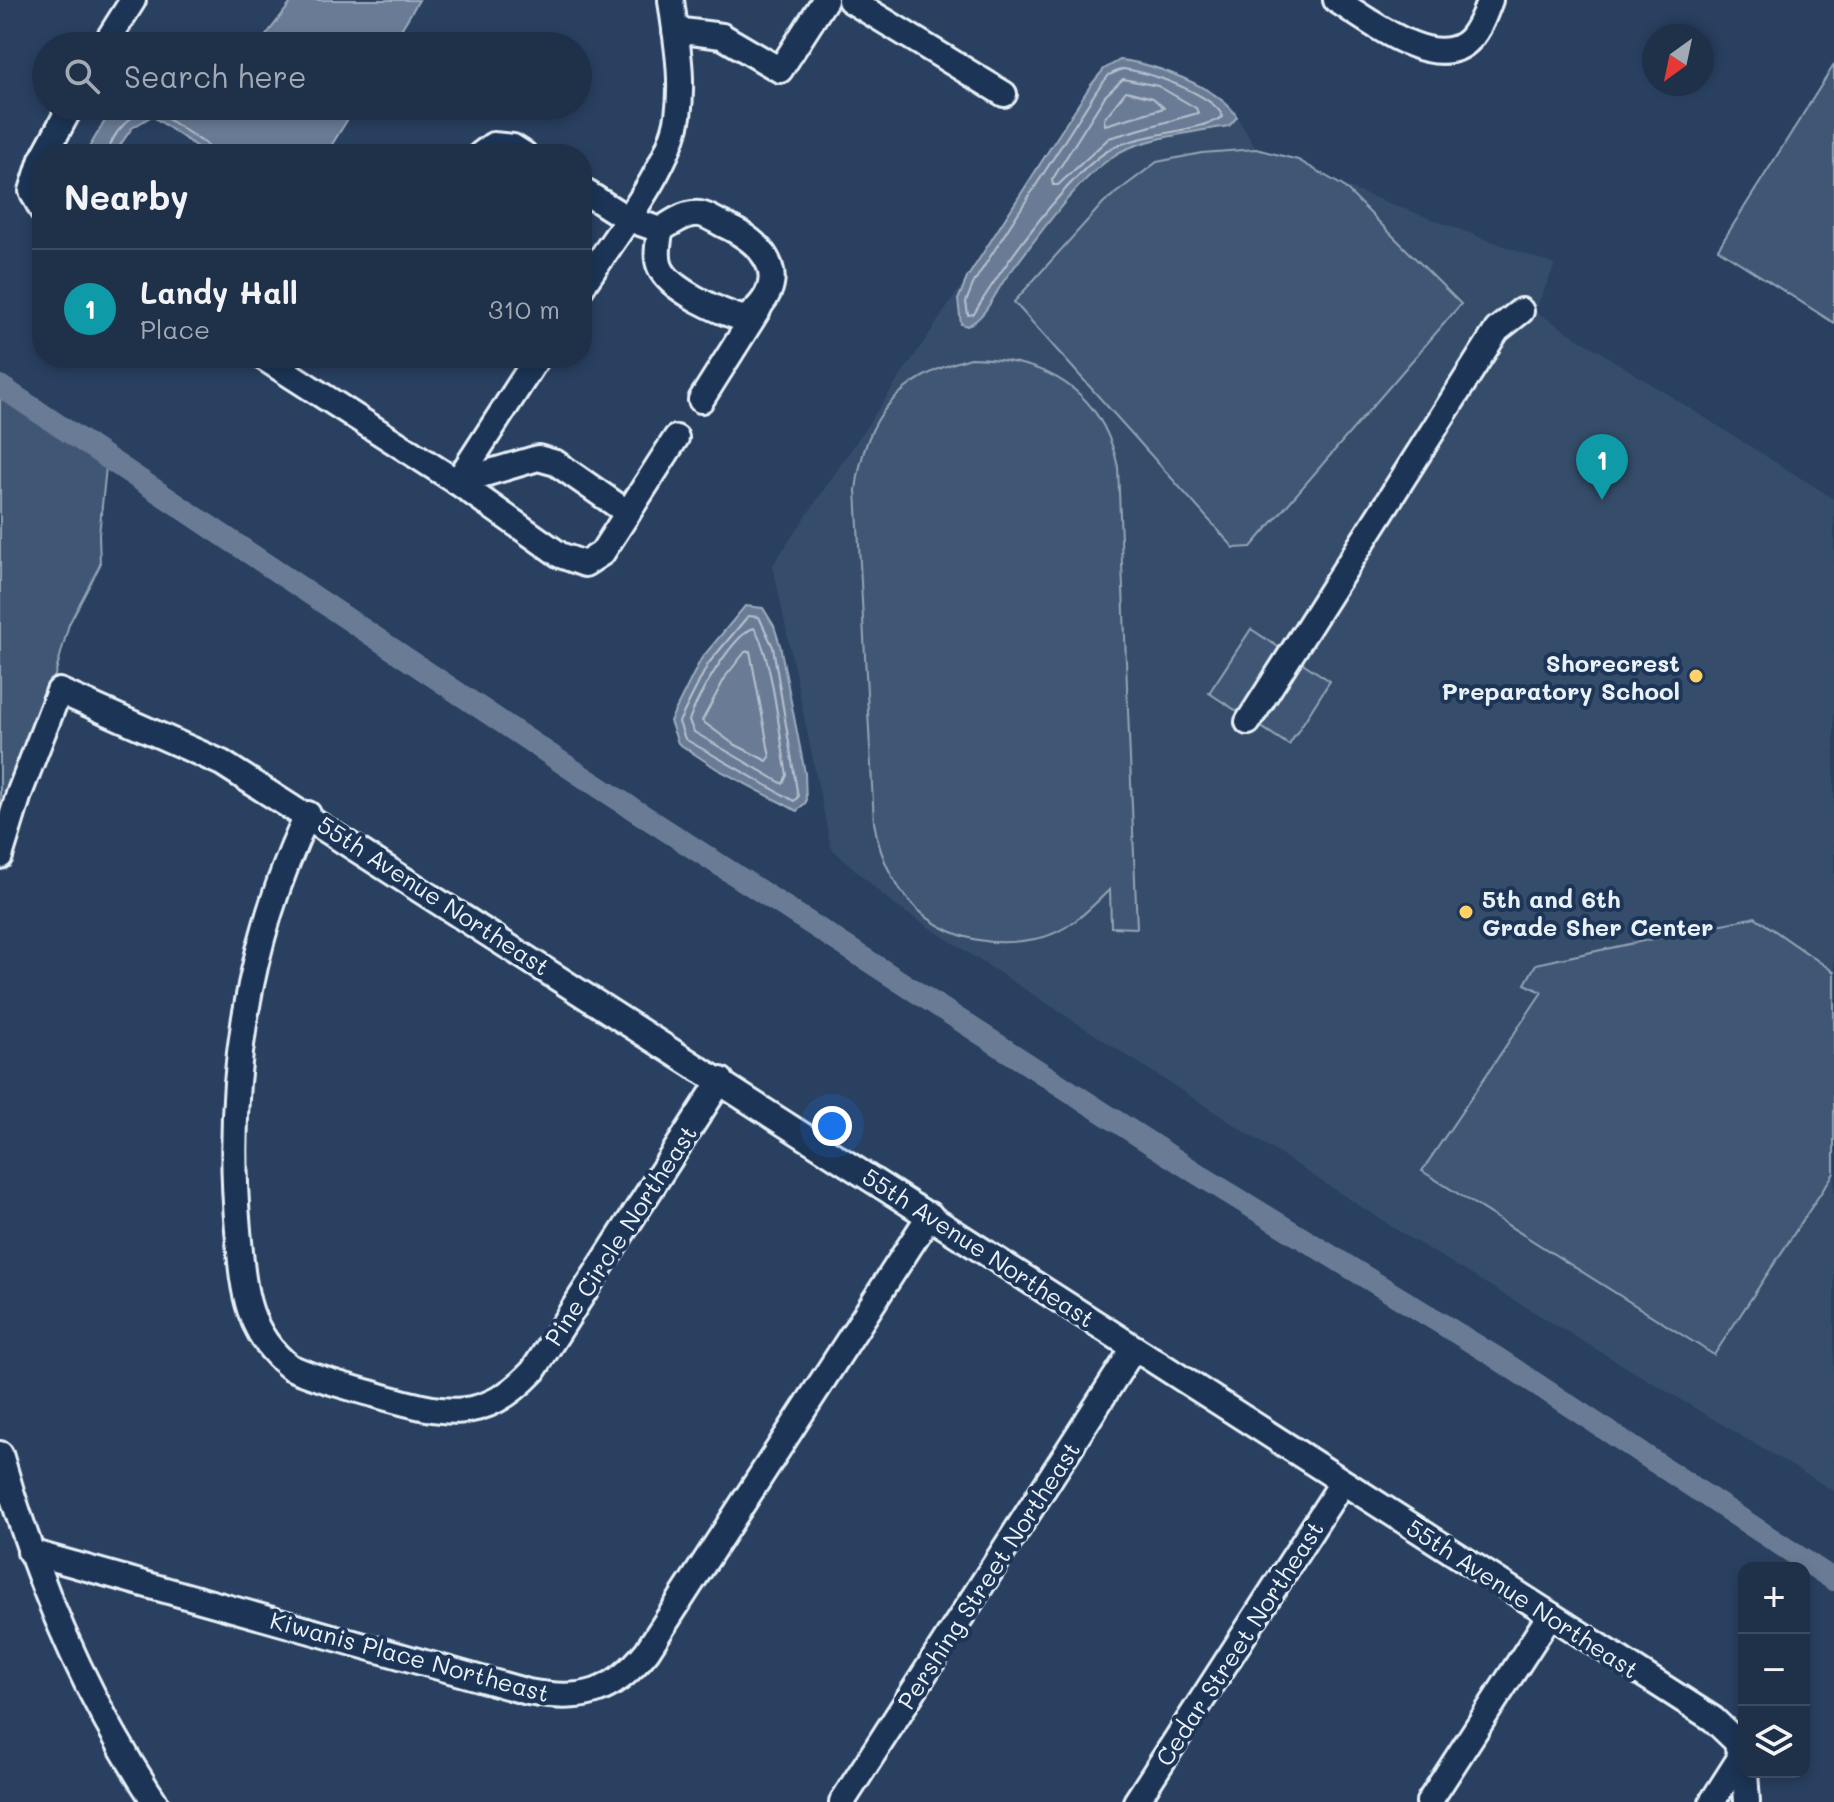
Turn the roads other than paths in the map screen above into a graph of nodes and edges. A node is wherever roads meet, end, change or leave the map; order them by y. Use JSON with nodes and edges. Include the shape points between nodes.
{"nodes":[{"id":1,"x":133,"y":0,"type":"edge"},
{"id":2,"x":671,"y":0,"type":"edge"},
{"id":3,"x":825,"y":0,"type":"edge"},
{"id":4,"x":850,"y":0,"type":"edge"},
{"id":5,"x":1336,"y":0,"type":"edge"},
{"id":6,"x":1490,"y":0,"type":"edge"},
{"id":7,"x":1356,"y":6,"type":"edge"},
{"id":8,"x":675,"y":30,"type":"junction"},
{"id":9,"x":113,"y":32,"type":"edge"},
{"id":10,"x":1004,"y":94,"type":"dead end"},
{"id":11,"x":63,"y":120,"type":"edge"},
{"id":12,"x":50,"y":144,"type":"edge"},
{"id":13,"x":592,"y":196,"type":"edge"},
{"id":14,"x":626,"y":218,"type":"junction"},
{"id":15,"x":660,"y":230,"type":"junction"},
{"id":16,"x":592,"y":255,"type":"edge"},
{"id":17,"x":759,"y":308,"type":"junction"},
{"id":18,"x":1521,"y":311,"type":"dead end"},
{"id":19,"x":280,"y":368,"type":"edge"},
{"id":20,"x":531,"y":368,"type":"edge"},
{"id":21,"x":701,"y":400,"type":"dead end"},
{"id":22,"x":676,"y":438,"type":"dead end"},
{"id":23,"x":457,"y":482,"type":"junction"},
{"id":24,"x":628,"y":513,"type":"junction"},
{"id":25,"x":1248,"y":722,"type":"dead end"},
{"id":26,"x":308,"y":814,"type":"junction"},
{"id":27,"x":0,"y":856,"type":"edge"},
{"id":28,"x":721,"y":1080,"type":"junction"},
{"id":29,"x":930,"y":1215,"type":"junction"},
{"id":30,"x":1134,"y":1348,"type":"junction"},
{"id":31,"x":0,"y":1454,"type":"edge"},
{"id":32,"x":1342,"y":1483,"type":"junction"},
{"id":33,"x":30,"y":1552,"type":"junction"},
{"id":34,"x":1550,"y":1615,"type":"junction"},
{"id":35,"x":1738,"y":1747,"type":"edge"},
{"id":36,"x":1738,"y":1771,"type":"edge"},
{"id":37,"x":1745,"y":1778,"type":"edge"},
{"id":38,"x":155,"y":1802,"type":"edge"},
{"id":39,"x":842,"y":1802,"type":"edge"},
{"id":40,"x":1136,"y":1802,"type":"edge"},
{"id":41,"x":1429,"y":1802,"type":"edge"},
{"id":42,"x":1712,"y":1802,"type":"edge"},
{"id":43,"x":1747,"y":1802,"type":"edge"}],
"edges":[{"from":1,"to":9,"type":"street"},
{"from":2,"to":8,"type":"street"},
{"from":3,"to":8,"type":"street","via":[[780,70],[722,36]]},
{"from":4,"to":10,"type":"street"},
{"from":5,"to":7,"type":"street"},
{"from":6,"to":7,"type":"street","via":[[1470,40],[1456,50],[1436,51],[1413,46]]},
{"from":8,"to":14,"type":"street","via":[[681,76],[678,119],[660,167]]},
{"from":11,"to":12,"type":"street"},
{"from":13,"to":14,"type":"street"},
{"from":14,"to":15,"type":"street"},
{"from":14,"to":16,"type":"street"},
{"from":15,"to":17,"type":"street","via":[[661,271],[723,314],[745,319]]},
{"from":15,"to":17,"type":"street","via":[[681,217],[699,214],[761,248],[772,263],[771,286]]},
{"from":17,"to":21,"type":"street"},
{"from":18,"to":25,"type":"street","via":[[1497,330]]},
{"from":19,"to":23,"type":"street"},
{"from":20,"to":23,"type":"street"},
{"from":22,"to":24,"type":"street"},
{"from":23,"to":24,"type":"street","via":[[538,458],[556,463]]},
{"from":23,"to":24,"type":"street","via":[[560,555],[585,564],[602,553]]},
{"from":26,"to":27,"type":"street","name":"55th Avenue Northeast","via":[[222,763],[59,691]]},
{"from":26,"to":28,"type":"street","name":"55th Avenue Northeast"},
{"from":26,"to":28,"type":"street","name":"Pine Circle Northeast","via":[[266,923],[241,1044],[233,1145],[249,1317],[274,1355],[290,1367],[425,1409],[453,1413],[499,1402],[533,1371]]},
{"from":28,"to":29,"type":"street","name":"55th Avenue Northeast"},
{"from":29,"to":30,"type":"street","name":"55th Avenue Northeast"},
{"from":29,"to":33,"type":"street","name":"Kiwanis Place Northeast","via":[[647,1651],[618,1682],[601,1691],[568,1697],[528,1692]]},
{"from":30,"to":32,"type":"street","name":"55th Avenue Northeast"},
{"from":30,"to":39,"type":"street","name":"Pershing Street Northeast"},
{"from":31,"to":33,"type":"street"},
{"from":32,"to":34,"type":"street","name":"55th Avenue Northeast"},
{"from":32,"to":40,"type":"street","name":"Cedar Street Northeast"},
{"from":33,"to":38,"type":"street","via":[[108,1728]]},
{"from":34,"to":35,"type":"street","name":"55th Avenue Northeast","via":[[1713,1719]]},
{"from":34,"to":41,"type":"street"},
{"from":36,"to":42,"type":"street"},
{"from":37,"to":43,"type":"street"}]}
